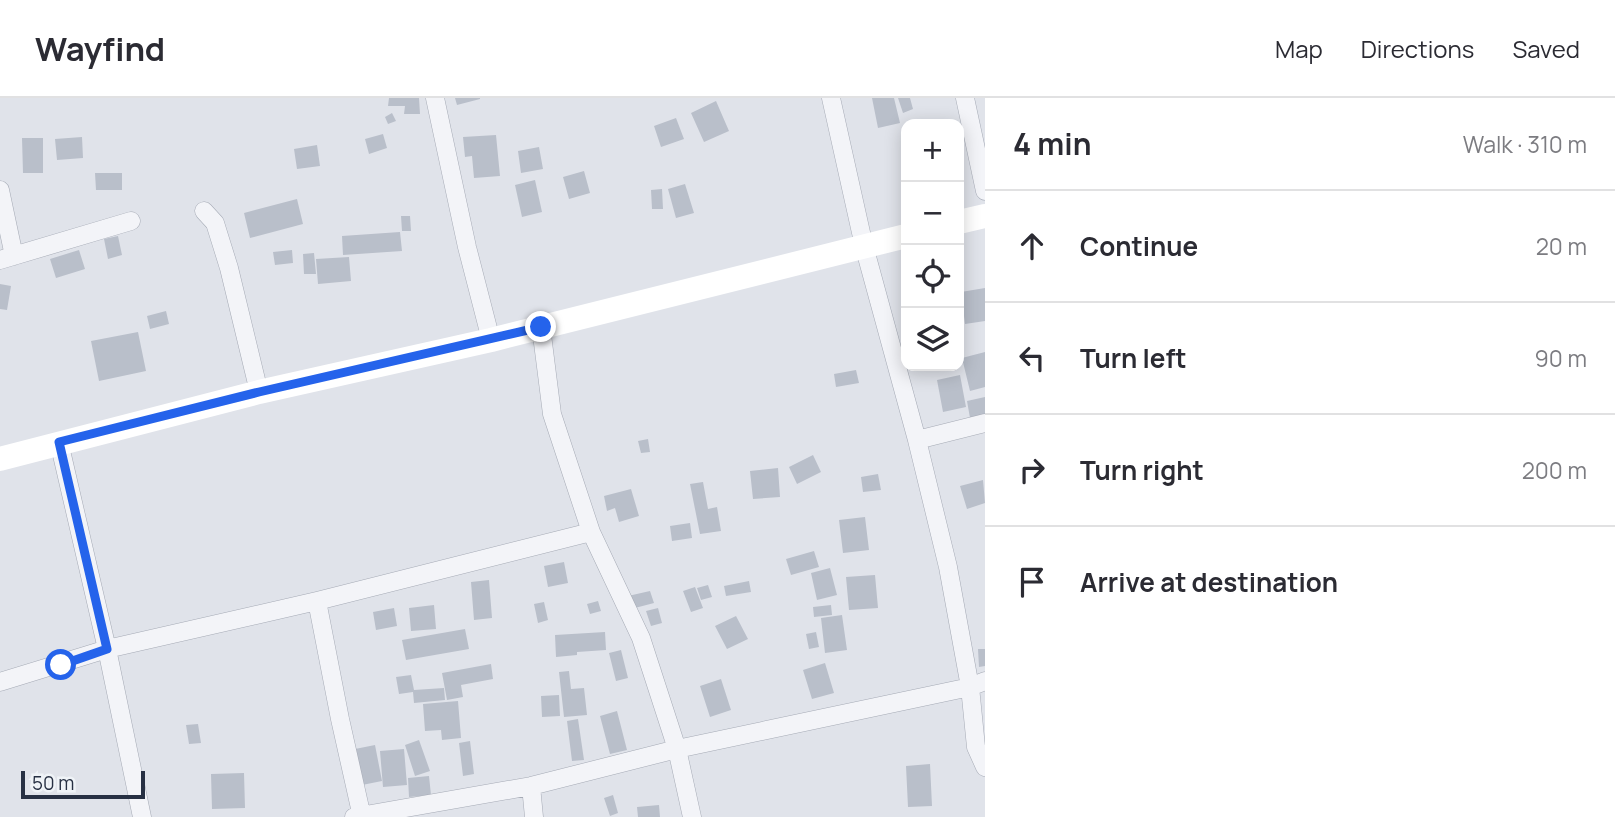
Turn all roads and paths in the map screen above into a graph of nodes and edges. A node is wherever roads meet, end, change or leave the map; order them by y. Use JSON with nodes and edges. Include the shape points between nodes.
{"nodes":[{"id":1,"x":435,"y":98,"type":"edge"},
{"id":2,"x":831,"y":98,"type":"edge"},
{"id":3,"x":965,"y":98,"type":"edge"},
{"id":4,"x":0,"y":190,"type":"edge"},
{"id":5,"x":985,"y":191,"type":"edge"},
{"id":6,"x":205,"y":211,"type":"dead end"},
{"id":7,"x":985,"y":216,"type":"edge"},
{"id":8,"x":131,"y":221,"type":"dead end"},
{"id":9,"x":964,"y":221,"type":"edge"},
{"id":10,"x":901,"y":237,"type":"edge"},
{"id":11,"x":864,"y":246,"type":"junction"},
{"id":12,"x":7,"y":258,"type":"edge"},
{"id":13,"x":541,"y":327,"type":"junction"},
{"id":14,"x":491,"y":340,"type":"junction"},
{"id":15,"x":259,"y":392,"type":"junction"},
{"id":16,"x":985,"y":423,"type":"edge"},
{"id":17,"x":917,"y":440,"type":"junction"},
{"id":18,"x":59,"y":442,"type":"junction"},
{"id":19,"x":0,"y":459,"type":"edge"},
{"id":20,"x":591,"y":532,"type":"junction"},
{"id":21,"x":317,"y":601,"type":"junction"},
{"id":22,"x":107,"y":649,"type":"junction"},
{"id":23,"x":0,"y":682,"type":"edge"},
{"id":24,"x":977,"y":684,"type":"edge"},
{"id":25,"x":677,"y":749,"type":"junction"},
{"id":26,"x":985,"y":767,"type":"edge"},
{"id":27,"x":531,"y":786,"type":"junction"},
{"id":28,"x":142,"y":817,"type":"edge"},
{"id":29,"x":359,"y":817,"type":"edge"},
{"id":30,"x":534,"y":817,"type":"edge"},
{"id":31,"x":692,"y":817,"type":"edge"}],
"edges":[{"from":1,"to":14,"type":"street"},
{"from":2,"to":11,"type":"street"},
{"from":3,"to":5,"type":"street"},
{"from":4,"to":12,"type":"street"},
{"from":6,"to":15,"type":"street","via":[[215,223],[229,268]]},
{"from":7,"to":9,"type":"main road"},
{"from":8,"to":12,"type":"street"},
{"from":10,"to":11,"type":"main road"},
{"from":11,"to":13,"type":"main road"},
{"from":11,"to":17,"type":"street"},
{"from":13,"to":14,"type":"main road"},
{"from":13,"to":20,"type":"street","via":[[552,414]]},
{"from":14,"to":15,"type":"main road"},
{"from":15,"to":18,"type":"main road"},
{"from":16,"to":17,"type":"street"},
{"from":17,"to":24,"type":"street"},
{"from":18,"to":19,"type":"main road"},
{"from":18,"to":22,"type":"street"},
{"from":20,"to":21,"type":"street"},
{"from":20,"to":25,"type":"street","via":[[641,638]]},
{"from":21,"to":22,"type":"street"},
{"from":21,"to":29,"type":"street"},
{"from":22,"to":23,"type":"street"},
{"from":22,"to":28,"type":"street"},
{"from":24,"to":25,"type":"street"},
{"from":24,"to":26,"type":"street","via":[[976,747]]},
{"from":25,"to":27,"type":"street"},
{"from":25,"to":31,"type":"street"},
{"from":27,"to":29,"type":"street"},
{"from":27,"to":30,"type":"street"}]}
